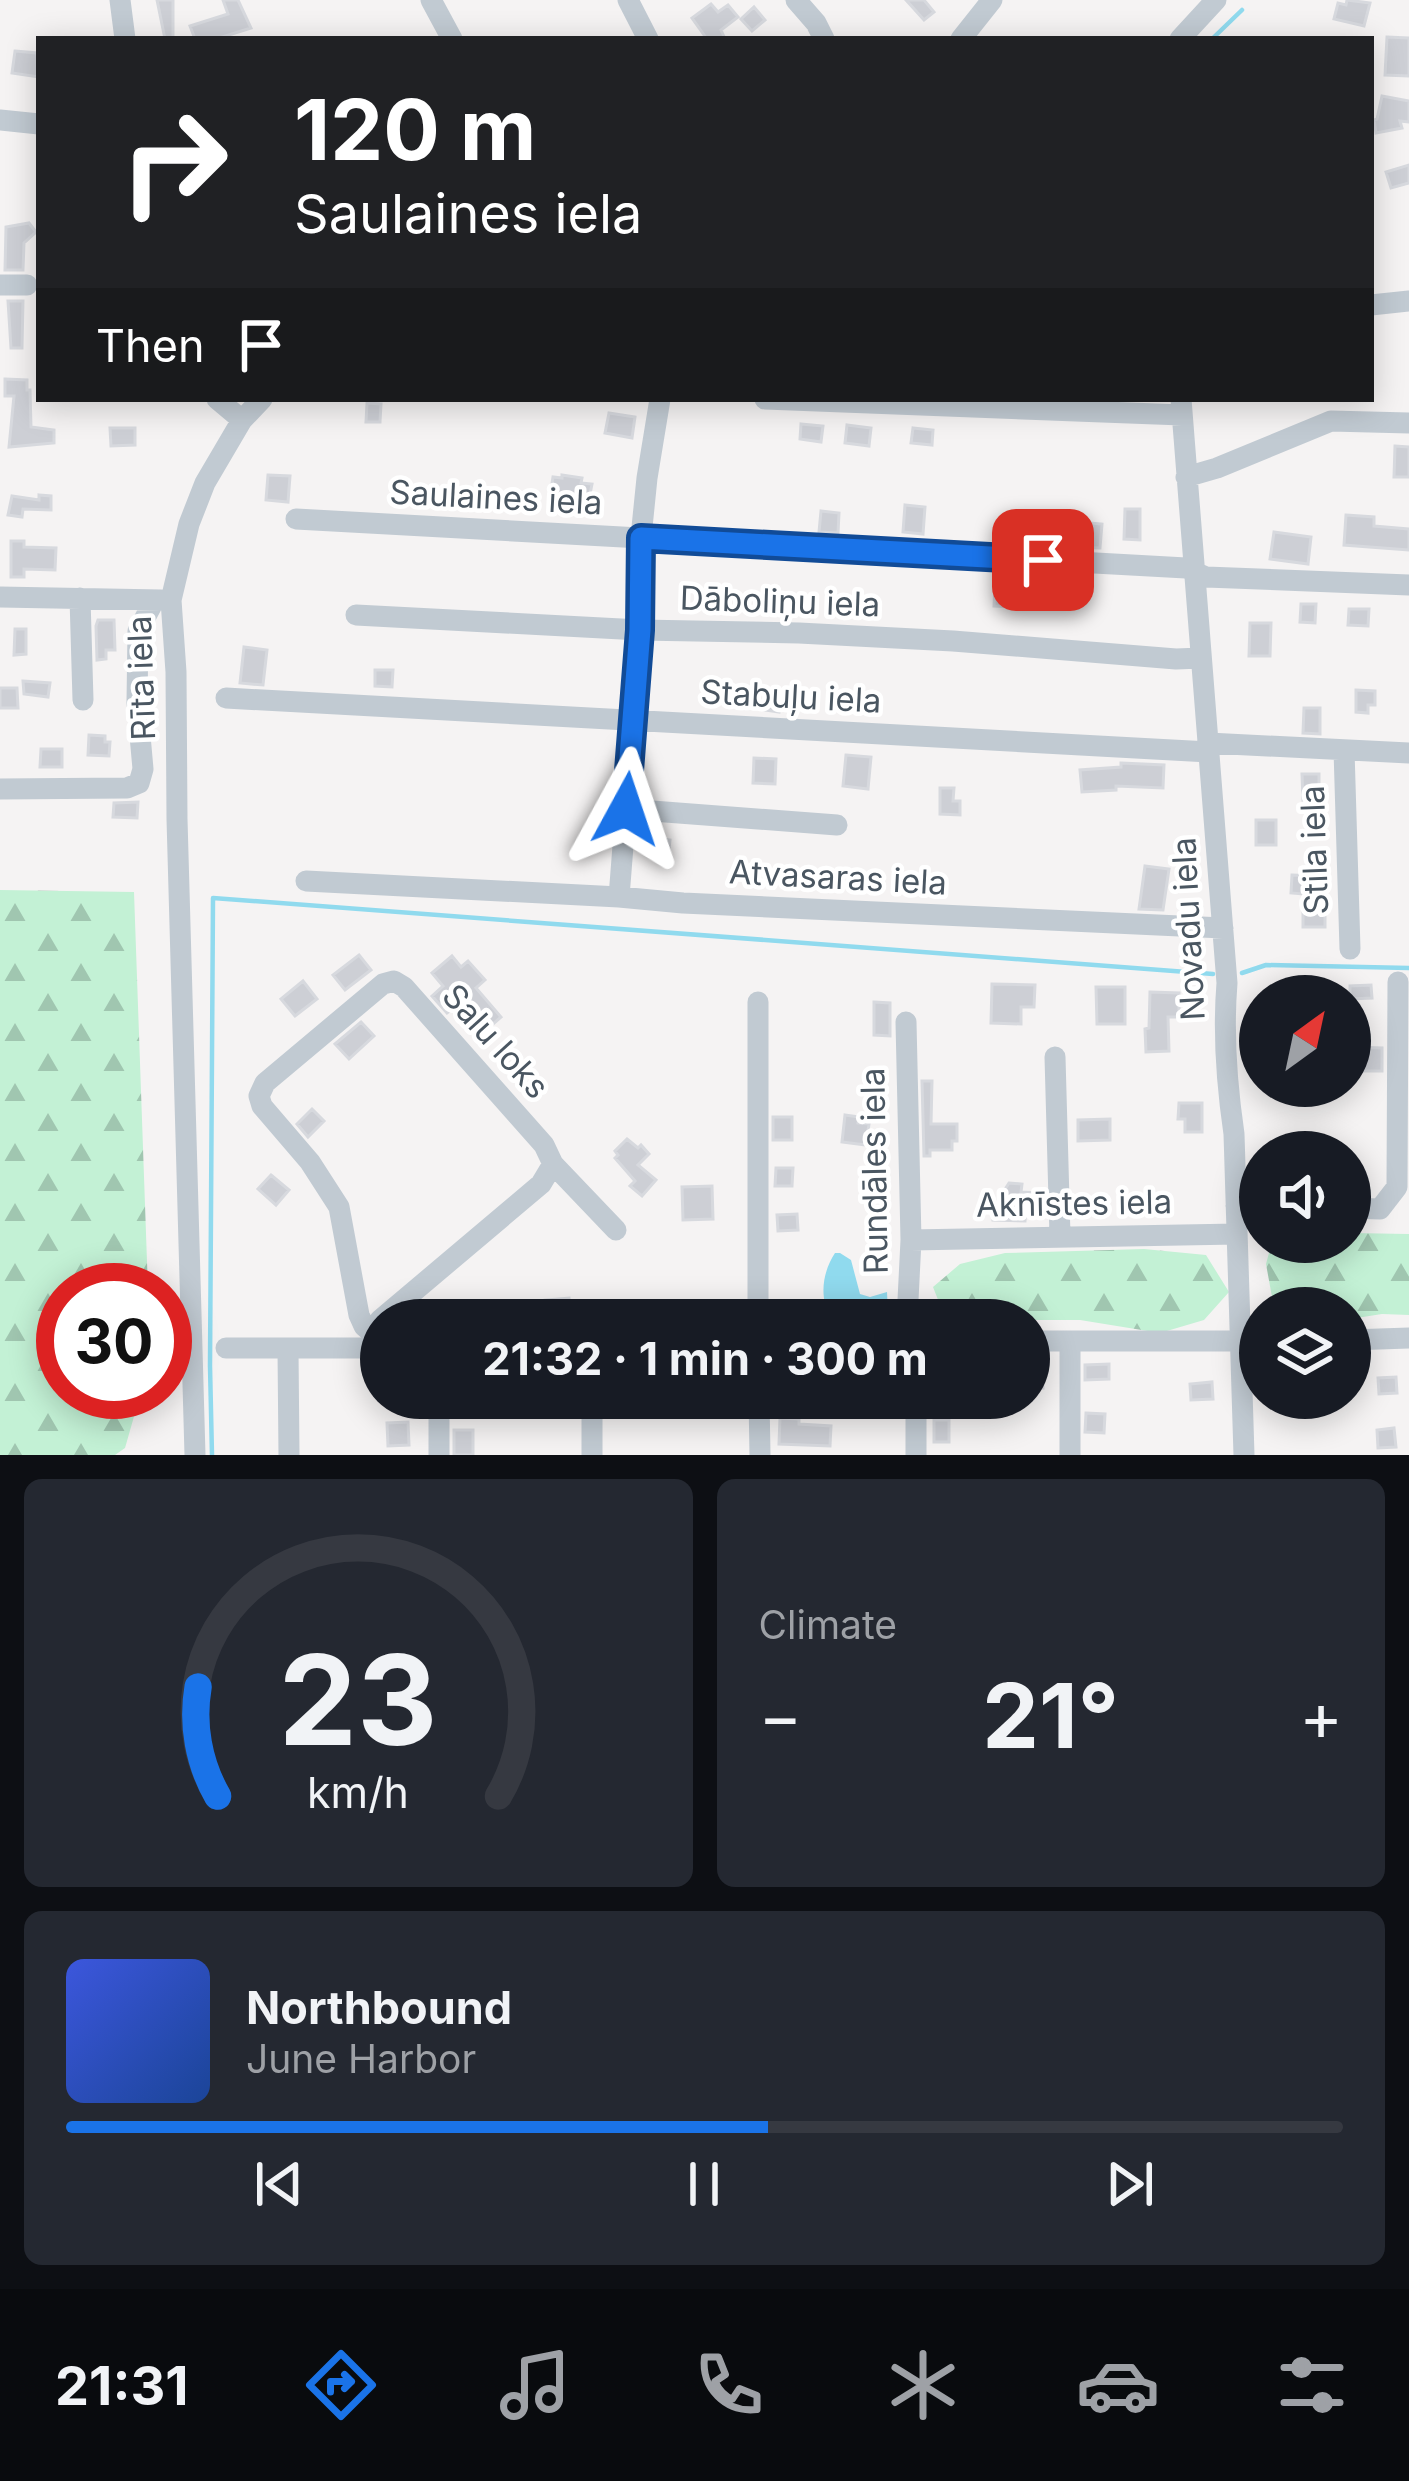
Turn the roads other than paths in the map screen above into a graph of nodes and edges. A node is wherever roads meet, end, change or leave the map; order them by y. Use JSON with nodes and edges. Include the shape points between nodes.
{"nodes":[{"id":1,"x":120,"y":0,"type":"edge"},
{"id":2,"x":431,"y":0,"type":"edge"},
{"id":3,"x":628,"y":0,"type":"edge"},
{"id":4,"x":796,"y":0,"type":"edge"},
{"id":5,"x":992,"y":0,"type":"edge"},
{"id":6,"x":1210,"y":2,"type":"edge"},
{"id":7,"x":125,"y":36,"type":"edge"},
{"id":8,"x":450,"y":36,"type":"edge"},
{"id":9,"x":646,"y":36,"type":"edge"},
{"id":10,"x":822,"y":36,"type":"edge"},
{"id":11,"x":963,"y":36,"type":"edge"},
{"id":12,"x":1182,"y":36,"type":"edge"},
{"id":13,"x":0,"y":120,"type":"edge"},
{"id":14,"x":36,"y":124,"type":"edge"},
{"id":15,"x":0,"y":285,"type":"edge"},
{"id":16,"x":27,"y":285,"type":"dead end"},
{"id":17,"x":1409,"y":301,"type":"edge"},
{"id":18,"x":1374,"y":305,"type":"edge"},
{"id":19,"x":221,"y":402,"type":"edge"},
{"id":20,"x":259,"y":402,"type":"edge"},
{"id":21,"x":659,"y":402,"type":"edge"},
{"id":22,"x":921,"y":402,"type":"edge"},
{"id":23,"x":1182,"y":407,"type":"edge"},
{"id":24,"x":242,"y":420,"type":"junction"},
{"id":25,"x":1409,"y":423,"type":"edge"},
{"id":26,"x":1186,"y":477,"type":"junction"},
{"id":27,"x":296,"y":519,"type":"dead end"},
{"id":28,"x":641,"y":538,"type":"junction"},
{"id":29,"x":1194,"y":572,"type":"junction"},
{"id":30,"x":1409,"y":585,"type":"edge"},
{"id":31,"x":0,"y":597,"type":"edge"},
{"id":32,"x":80,"y":598,"type":"junction"},
{"id":33,"x":163,"y":600,"type":"junction"},
{"id":34,"x":356,"y":615,"type":"dead end"},
{"id":35,"x":640,"y":630,"type":"junction"},
{"id":36,"x":1201,"y":658,"type":"junction"},
{"id":37,"x":226,"y":698,"type":"dead end"},
{"id":38,"x":82,"y":700,"type":"dead end"},
{"id":39,"x":633,"y":720,"type":"junction"},
{"id":40,"x":1208,"y":748,"type":"junction"},
{"id":41,"x":1345,"y":750,"type":"junction"},
{"id":42,"x":1409,"y":753,"type":"edge"},
{"id":43,"x":0,"y":789,"type":"edge"},
{"id":44,"x":626,"y":809,"type":"junction"},
{"id":45,"x":837,"y":825,"type":"dead end"},
{"id":46,"x":305,"y":881,"type":"dead end"},
{"id":47,"x":619,"y":897,"type":"junction"},
{"id":48,"x":1223,"y":928,"type":"junction"},
{"id":49,"x":1350,"y":949,"type":"dead end"},
{"id":50,"x":1399,"y":982,"type":"dead end"},
{"id":51,"x":758,"y":1002,"type":"dead end"},
{"id":52,"x":906,"y":1022,"type":"dead end"},
{"id":53,"x":1055,"y":1057,"type":"dead end"},
{"id":54,"x":553,"y":1164,"type":"junction"},
{"id":55,"x":1236,"y":1205,"type":"junction"},
{"id":56,"x":1239,"y":1205,"type":"edge"},
{"id":57,"x":1371,"y":1209,"type":"edge"},
{"id":58,"x":616,"y":1230,"type":"dead end"},
{"id":59,"x":1238,"y":1234,"type":"junction"},
{"id":60,"x":1060,"y":1236,"type":"junction"},
{"id":61,"x":911,"y":1240,"type":"junction"},
{"id":62,"x":1244,"y":1287,"type":"edge"},
{"id":63,"x":404,"y":1299,"type":"edge"},
{"id":64,"x":758,"y":1299,"type":"edge"},
{"id":65,"x":908,"y":1299,"type":"edge"},
{"id":66,"x":360,"y":1317,"type":"edge"},
{"id":67,"x":1409,"y":1338,"type":"edge"},
{"id":68,"x":1371,"y":1339,"type":"edge"},
{"id":69,"x":1050,"y":1341,"type":"edge"},
{"id":70,"x":1070,"y":1341,"type":"junction"},
{"id":71,"x":1239,"y":1341,"type":"edge"},
{"id":72,"x":360,"y":1344,"type":"edge"},
{"id":73,"x":226,"y":1348,"type":"dead end"},
{"id":74,"x":287,"y":1350,"type":"junction"},
{"id":75,"x":439,"y":1419,"type":"edge"},
{"id":76,"x":592,"y":1419,"type":"edge"},
{"id":77,"x":759,"y":1419,"type":"edge"},
{"id":78,"x":916,"y":1419,"type":"edge"},
{"id":79,"x":1246,"y":1419,"type":"edge"},
{"id":80,"x":195,"y":1455,"type":"edge"},
{"id":81,"x":289,"y":1455,"type":"edge"},
{"id":82,"x":439,"y":1455,"type":"edge"},
{"id":83,"x":592,"y":1455,"type":"edge"},
{"id":84,"x":760,"y":1455,"type":"edge"},
{"id":85,"x":916,"y":1455,"type":"edge"},
{"id":86,"x":1070,"y":1455,"type":"edge"},
{"id":87,"x":1244,"y":1455,"type":"edge"}],
"edges":[{"from":1,"to":7,"type":"street"},
{"from":2,"to":8,"type":"street"},
{"from":3,"to":9,"type":"street"},
{"from":4,"to":10,"type":"street"},
{"from":5,"to":11,"type":"street"},
{"from":6,"to":12,"type":"street"},
{"from":13,"to":14,"type":"street"},
{"from":15,"to":16,"type":"street"},
{"from":17,"to":18,"type":"street"},
{"from":19,"to":24,"type":"street"},
{"from":20,"to":24,"type":"street","name":"Rīta iela"},
{"from":21,"to":28,"type":"street"},
{"from":22,"to":23,"type":"street"},
{"from":23,"to":26,"type":"street","name":"Novadu iela"},
{"from":24,"to":33,"type":"street","name":"Rīta iela","via":[[206,483]]},
{"from":25,"to":26,"type":"street","via":[[1331,421]]},
{"from":26,"to":29,"type":"street","name":"Novadu iela"},
{"from":27,"to":28,"type":"street","name":"Saulaines iela"},
{"from":28,"to":29,"type":"street","name":"Saulaines iela"},
{"from":28,"to":35,"type":"street"},
{"from":29,"to":30,"type":"street","name":"Saulaines iela"},
{"from":29,"to":36,"type":"street","name":"Novadu iela"},
{"from":31,"to":32,"type":"street"},
{"from":32,"to":33,"type":"street"},
{"from":32,"to":38,"type":"street"},
{"from":33,"to":43,"type":"street","via":[[138,632],[140,783]]},
{"from":33,"to":80,"type":"street","name":"Rīta iela","via":[[176,672]]},
{"from":34,"to":35,"type":"street","name":"Dāboliņu iela"},
{"from":35,"to":36,"type":"street","name":"Dāboliņu iela"},
{"from":35,"to":39,"type":"street"},
{"from":36,"to":40,"type":"street","name":"Novadu iela"},
{"from":37,"to":39,"type":"street","name":"Stabuļu iela"},
{"from":39,"to":40,"type":"street","name":"Stabuļu iela"},
{"from":39,"to":44,"type":"street"},
{"from":40,"to":41,"type":"street","name":"Stabuļu iela"},
{"from":40,"to":48,"type":"street","name":"Novadu iela"},
{"from":41,"to":42,"type":"street","name":"Stabuļu iela"},
{"from":41,"to":49,"type":"street","name":"Stila iela"},
{"from":44,"to":45,"type":"street"},
{"from":44,"to":47,"type":"street"},
{"from":46,"to":47,"type":"street","name":"Atvasaras iela"},
{"from":47,"to":48,"type":"street","name":"Atvasaras iela"},
{"from":48,"to":55,"type":"street","name":"Novadu iela"},
{"from":50,"to":57,"type":"street","via":[[1396,1187],[1380,1209]]},
{"from":51,"to":64,"type":"street"},
{"from":52,"to":61,"type":"street","name":"Rundāles iela"},
{"from":53,"to":60,"type":"street"},
{"from":54,"to":58,"type":"street","name":"Salu loks"},
{"from":54,"to":63,"type":"street","via":[[542,1184]]},
{"from":54,"to":66,"type":"street","name":"Salu loks","via":[[404,987],[383,984],[259,1096],[339,1207]]},
{"from":55,"to":56,"type":"street"},
{"from":55,"to":59,"type":"street","name":"Novadu iela"},
{"from":59,"to":60,"type":"street","name":"Aknīstes iela"},
{"from":59,"to":62,"type":"street","name":"Novadu iela"},
{"from":60,"to":61,"type":"street","name":"Aknīstes iela"},
{"from":61,"to":65,"type":"street","name":"Rundāles iela"},
{"from":67,"to":68,"type":"street"},
{"from":69,"to":70,"type":"street"},
{"from":70,"to":71,"type":"street"},
{"from":70,"to":86,"type":"street"},
{"from":72,"to":74,"type":"street"},
{"from":73,"to":74,"type":"street"},
{"from":74,"to":81,"type":"street"},
{"from":75,"to":82,"type":"street"},
{"from":76,"to":83,"type":"street"},
{"from":77,"to":84,"type":"street"},
{"from":78,"to":85,"type":"street"},
{"from":79,"to":87,"type":"street","name":"Novadu iela"}]}
